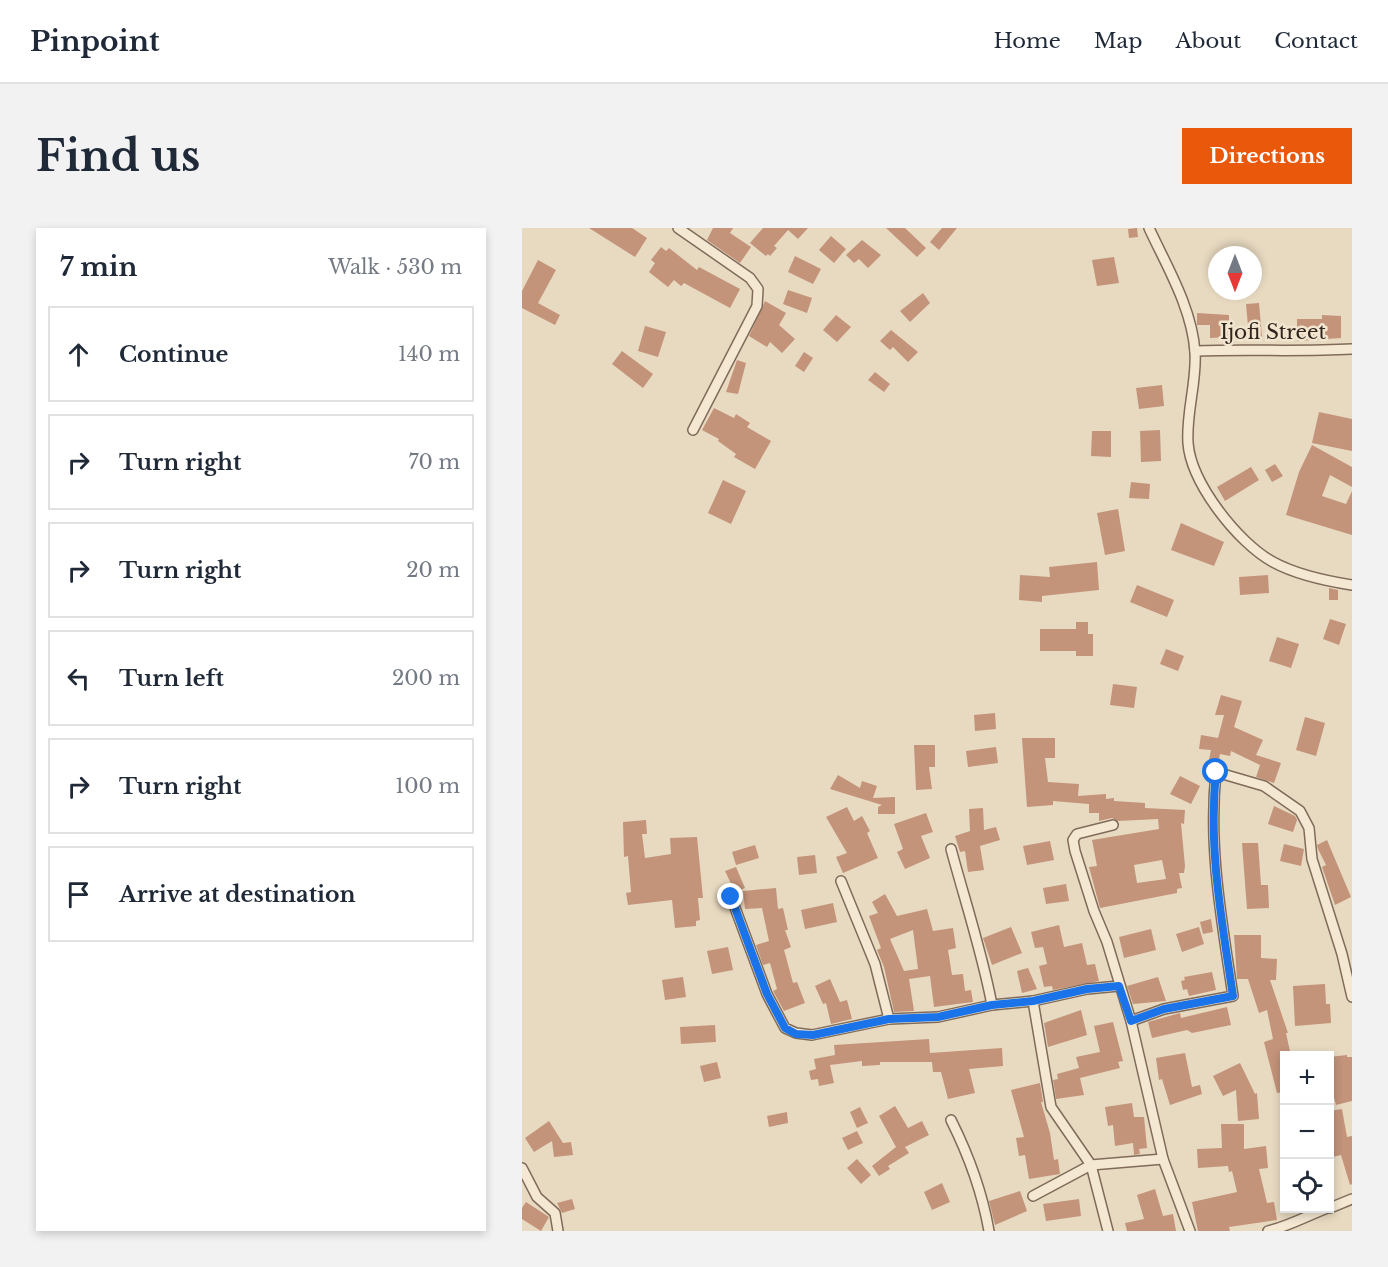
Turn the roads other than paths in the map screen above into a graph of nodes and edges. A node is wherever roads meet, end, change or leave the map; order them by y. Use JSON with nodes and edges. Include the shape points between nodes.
{"nodes":[{"id":1,"x":678,"y":228,"type":"edge"},
{"id":2,"x":1149,"y":228,"type":"edge"},
{"id":3,"x":1352,"y":349,"type":"edge"},
{"id":4,"x":1195,"y":351,"type":"junction"},
{"id":5,"x":693,"y":430,"type":"dead end"},
{"id":6,"x":1352,"y":585,"type":"edge"},
{"id":7,"x":1113,"y":825,"type":"dead end"},
{"id":8,"x":951,"y":849,"type":"dead end"},
{"id":9,"x":841,"y":881,"type":"dead end"},
{"id":10,"x":731,"y":897,"type":"dead end"},
{"id":11,"x":1119,"y":986,"type":"junction"},
{"id":12,"x":1352,"y":997,"type":"edge"},
{"id":13,"x":1033,"y":1001,"type":"junction"},
{"id":14,"x":992,"y":1005,"type":"junction"},
{"id":15,"x":889,"y":1019,"type":"junction"},
{"id":16,"x":1131,"y":1021,"type":"junction"},
{"id":17,"x":951,"y":1120,"type":"dead end"},
{"id":18,"x":1163,"y":1159,"type":"junction"},
{"id":19,"x":1091,"y":1165,"type":"junction"},
{"id":20,"x":522,"y":1168,"type":"edge"},
{"id":21,"x":1033,"y":1196,"type":"dead end"},
{"id":22,"x":1352,"y":1200,"type":"edge"},
{"id":23,"x":1334,"y":1206,"type":"edge"},
{"id":24,"x":1315,"y":1213,"type":"edge"},
{"id":25,"x":558,"y":1231,"type":"edge"},
{"id":26,"x":989,"y":1231,"type":"edge"},
{"id":27,"x":1108,"y":1231,"type":"edge"},
{"id":28,"x":1190,"y":1231,"type":"edge"},
{"id":29,"x":1268,"y":1231,"type":"edge"}],
"edges":[{"from":1,"to":5,"type":"street","via":[[750,278],[758,289],[757,306]]},
{"from":2,"to":4,"type":"street","via":[[1180,295]]},
{"from":3,"to":4,"type":"street","name":"Ijofi Street"},
{"from":4,"to":6,"type":"street","via":[[1188,420],[1191,465],[1226,520],[1271,561],[1293,571]]},
{"from":7,"to":11,"type":"street","via":[[1077,834],[1073,840]]},
{"from":8,"to":14,"type":"street","via":[[984,962]]},
{"from":9,"to":15,"type":"street","via":[[875,964]]},
{"from":10,"to":15,"type":"street","via":[[767,994],[785,1028],[796,1034],[813,1035]]},
{"from":11,"to":13,"type":"street"},
{"from":11,"to":16,"type":"street"},
{"from":12,"to":16,"type":"street","via":[[1312,859],[1310,828],[1300,811],[1264,786],[1216,772],[1215,872],[1233,996],[1164,1009]]},
{"from":13,"to":14,"type":"street"},
{"from":13,"to":19,"type":"street","via":[[1051,1107]]},
{"from":14,"to":15,"type":"street","via":[[938,1017]]},
{"from":16,"to":18,"type":"street"},
{"from":17,"to":26,"type":"street","via":[[969,1156]]},
{"from":18,"to":19,"type":"street"},
{"from":18,"to":28,"type":"street"},
{"from":19,"to":21,"type":"street"},
{"from":19,"to":27,"type":"street"},
{"from":20,"to":25,"type":"street","via":[[537,1197],[555,1213]]},
{"from":22,"to":23,"type":"street"},
{"from":24,"to":29,"type":"street","via":[[1290,1226]]}]}
